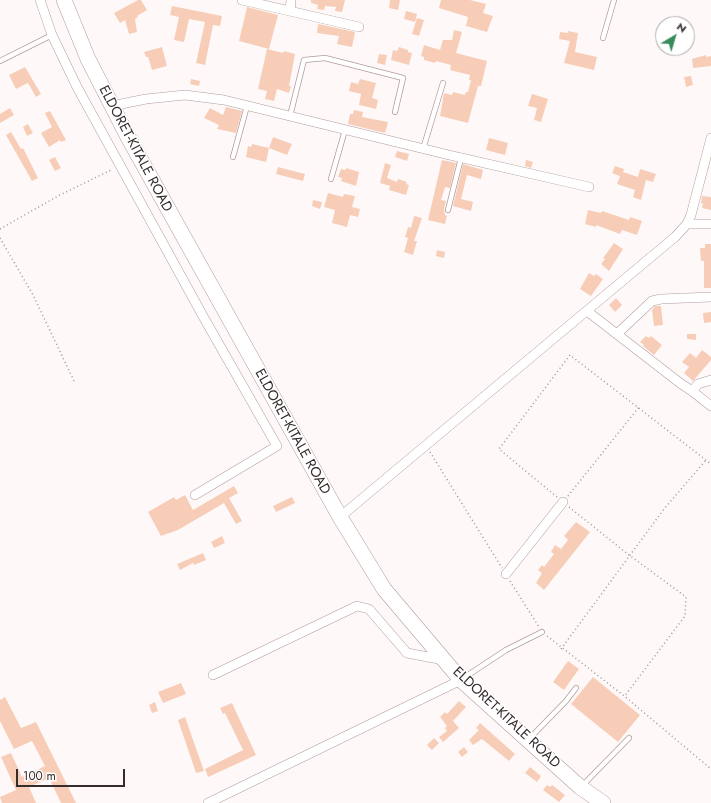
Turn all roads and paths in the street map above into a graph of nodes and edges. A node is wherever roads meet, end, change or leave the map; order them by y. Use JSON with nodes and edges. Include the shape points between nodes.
{"nodes":[{"id":1,"x":40,"y":0,"type":"edge"},
{"id":2,"x":64,"y":0,"type":"edge"},
{"id":3,"x":242,"y":0,"type":"edge"},
{"id":4,"x":291,"y":0,"type":"edge"},
{"id":5,"x":614,"y":0,"type":"edge"},
{"id":6,"x":290,"y":11,"type":"junction"},
{"id":7,"x":359,"y":27,"type":"dead end"},
{"id":8,"x":52,"y":35,"type":"junction"},
{"id":9,"x":603,"y":38,"type":"dead end"},
{"id":10,"x":0,"y":61,"type":"edge"},
{"id":11,"x":443,"y":83,"type":"dead end"},
{"id":12,"x":111,"y":106,"type":"junction"},
{"id":13,"x":247,"y":106,"type":"junction"},
{"id":14,"x":395,"y":112,"type":"dead end"},
{"id":15,"x":290,"y":117,"type":"junction"},
{"id":16,"x":345,"y":130,"type":"junction"},
{"id":17,"x":711,"y":138,"type":"edge"},
{"id":18,"x":423,"y":149,"type":"junction"},
{"id":19,"x":233,"y":157,"type":"dead end"},
{"id":20,"x":461,"y":158,"type":"junction"},
{"id":21,"x":119,"y":166,"type":"junction"},
{"id":22,"x":331,"y":179,"type":"dead end"},
{"id":23,"x":589,"y":187,"type":"dead end"},
{"id":24,"x":448,"y":210,"type":"dead end"},
{"id":25,"x":687,"y":224,"type":"junction"},
{"id":26,"x":711,"y":224,"type":"edge"},
{"id":27,"x":0,"y":229,"type":"edge"},
{"id":28,"x":0,"y":238,"type":"edge"},
{"id":29,"x":711,"y":297,"type":"edge"},
{"id":30,"x":587,"y":311,"type":"junction"},
{"id":31,"x":618,"y":333,"type":"junction"},
{"id":32,"x":711,"y":380,"type":"edge"},
{"id":33,"x":75,"y":383,"type":"dead end"},
{"id":34,"x":692,"y":391,"type":"junction"},
{"id":35,"x":711,"y":406,"type":"edge"},
{"id":36,"x":639,"y":407,"type":"junction"},
{"id":37,"x":426,"y":446,"type":"junction"},
{"id":38,"x":706,"y":460,"type":"junction"},
{"id":39,"x":711,"y":464,"type":"edge"},
{"id":40,"x":195,"y":495,"type":"dead end"},
{"id":41,"x":563,"y":502,"type":"junction"},
{"id":42,"x":340,"y":517,"type":"junction"},
{"id":43,"x":629,"y":555,"type":"junction"},
{"id":44,"x":506,"y":574,"type":"junction"},
{"id":45,"x":542,"y":632,"type":"junction"},
{"id":46,"x":561,"y":649,"type":"junction"},
{"id":47,"x":444,"y":660,"type":"junction"},
{"id":48,"x":213,"y":675,"type":"dead end"},
{"id":49,"x":461,"y":680,"type":"junction"},
{"id":50,"x":576,"y":688,"type":"dead end"},
{"id":51,"x":624,"y":697,"type":"dead end"},
{"id":52,"x":629,"y":738,"type":"dead end"},
{"id":53,"x":528,"y":740,"type":"junction"},
{"id":54,"x":711,"y":769,"type":"edge"},
{"id":55,"x":580,"y":787,"type":"junction"},
{"id":56,"x":208,"y":803,"type":"edge"},
{"id":57,"x":603,"y":803,"type":"edge"}],
"edges":[{"from":1,"to":8,"type":"street"},
{"from":2,"to":12,"type":"highway","name":"ELDORET-KITALE ROAD"},
{"from":3,"to":6,"type":"street"},
{"from":4,"to":6,"type":"street"},
{"from":5,"to":9,"type":"lane"},
{"from":6,"to":7,"type":"street"},
{"from":8,"to":10,"type":"lane"},
{"from":8,"to":21,"type":"street"},
{"from":11,"to":18,"type":"lane"},
{"from":12,"to":13,"type":"street","via":[[185,95]]},
{"from":12,"to":42,"type":"highway","name":"ELDORET-KITALE ROAD"},
{"from":13,"to":15,"type":"street"},
{"from":13,"to":19,"type":"lane"},
{"from":14,"to":15,"type":"lane","via":[[404,78],[325,58],[304,60]]},
{"from":15,"to":16,"type":"street"},
{"from":16,"to":18,"type":"street"},
{"from":16,"to":22,"type":"lane"},
{"from":17,"to":25,"type":"street"},
{"from":18,"to":20,"type":"street"},
{"from":20,"to":23,"type":"street"},
{"from":20,"to":24,"type":"lane"},
{"from":21,"to":27,"type":"path","via":[[58,196]]},
{"from":21,"to":40,"type":"street","via":[[277,446]]},
{"from":25,"to":26,"type":"street"},
{"from":25,"to":30,"type":"street"},
{"from":28,"to":33,"type":"path","via":[[33,294]]},
{"from":29,"to":31,"type":"street","via":[[652,301]]},
{"from":30,"to":31,"type":"street"},
{"from":30,"to":37,"type":"street"},
{"from":31,"to":34,"type":"street"},
{"from":32,"to":34,"type":"street","via":[[698,384]]},
{"from":34,"to":35,"type":"street"},
{"from":36,"to":38,"type":"path"},
{"from":36,"to":41,"type":"path"},
{"from":36,"to":41,"type":"path","via":[[570,355],[499,449]]},
{"from":37,"to":42,"type":"street"},
{"from":37,"to":44,"type":"path"},
{"from":38,"to":39,"type":"path"},
{"from":38,"to":43,"type":"path"},
{"from":41,"to":43,"type":"path"},
{"from":41,"to":44,"type":"street"},
{"from":42,"to":47,"type":"highway","name":"ELDORET-KITALE ROAD","via":[[392,600]]},
{"from":43,"to":46,"type":"path"},
{"from":43,"to":51,"type":"path","via":[[686,597],[685,616]]},
{"from":44,"to":45,"type":"path"},
{"from":45,"to":46,"type":"path"},
{"from":45,"to":49,"type":"lane","via":[[506,650]]},
{"from":46,"to":54,"type":"path","via":[[623,695]]},
{"from":47,"to":48,"type":"street","via":[[407,653],[369,609],[357,606]]},
{"from":47,"to":49,"type":"highway","name":"ELDORET-KITALE ROAD"},
{"from":49,"to":53,"type":"highway","name":"ELDORET-KITALE ROAD"},
{"from":49,"to":56,"type":"street"},
{"from":50,"to":53,"type":"lane"},
{"from":52,"to":55,"type":"lane"},
{"from":53,"to":55,"type":"highway","name":"ELDORET-KITALE ROAD"},
{"from":55,"to":57,"type":"highway","name":"ELDORET-KITALE ROAD"}]}
